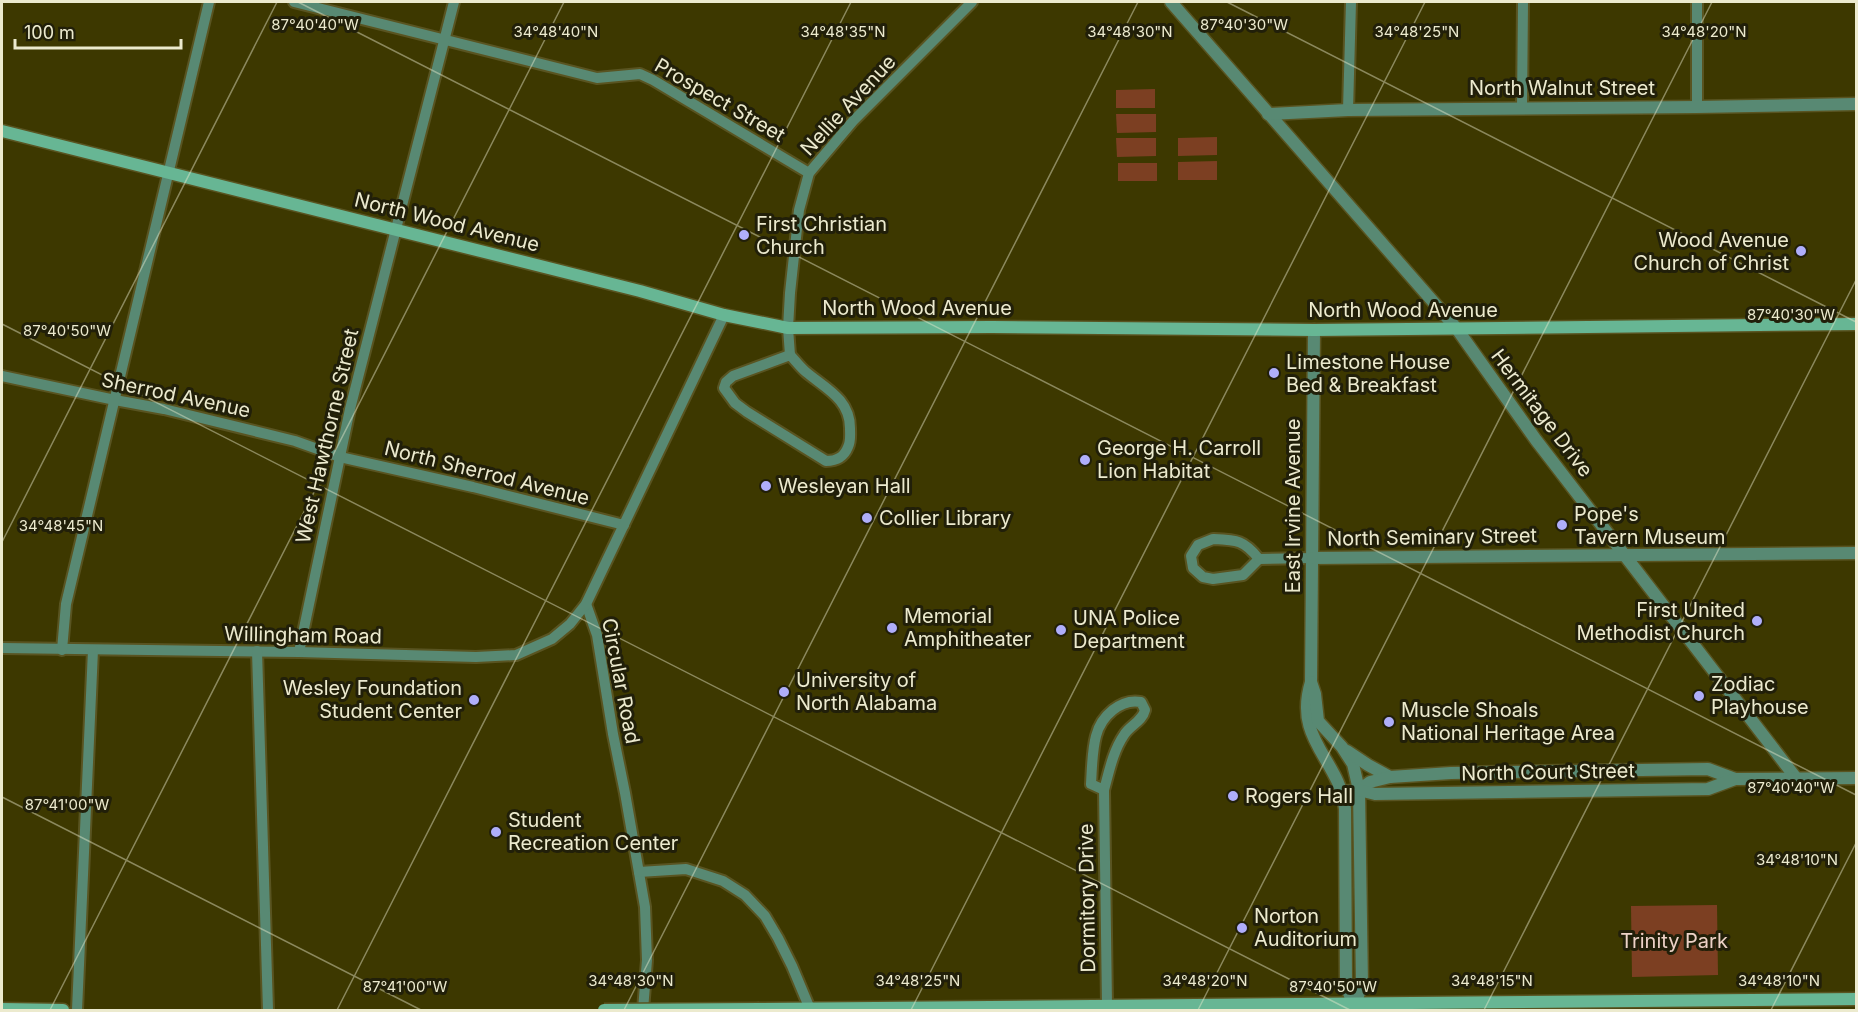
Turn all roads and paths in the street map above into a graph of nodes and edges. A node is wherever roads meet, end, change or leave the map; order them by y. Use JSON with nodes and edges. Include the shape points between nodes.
{"nodes":[{"id":1,"x":209,"y":2,"type":"edge"},
{"id":2,"x":294,"y":2,"type":"edge"},
{"id":3,"x":454,"y":2,"type":"edge"},
{"id":4,"x":972,"y":2,"type":"edge"},
{"id":5,"x":1171,"y":2,"type":"edge"},
{"id":6,"x":1351,"y":2,"type":"edge"},
{"id":7,"x":1522,"y":2,"type":"edge"},
{"id":8,"x":1697,"y":2,"type":"edge"},
{"id":9,"x":446,"y":40,"type":"junction"},
{"id":10,"x":1857,"y":104,"type":"edge"},
{"id":11,"x":1697,"y":107,"type":"junction"},
{"id":12,"x":1522,"y":108,"type":"junction"},
{"id":13,"x":1348,"y":110,"type":"junction"},
{"id":14,"x":1268,"y":114,"type":"junction"},
{"id":15,"x":2,"y":131,"type":"edge"},
{"id":16,"x":168,"y":172,"type":"junction"},
{"id":17,"x":809,"y":173,"type":"junction"},
{"id":18,"x":396,"y":230,"type":"junction"},
{"id":19,"x":724,"y":315,"type":"junction"},
{"id":20,"x":1857,"y":324,"type":"edge"},
{"id":21,"x":788,"y":327,"type":"junction"},
{"id":22,"x":1456,"y":329,"type":"junction"},
{"id":23,"x":1314,"y":330,"type":"junction"},
{"id":24,"x":790,"y":355,"type":"junction"},
{"id":25,"x":2,"y":376,"type":"edge"},
{"id":26,"x":115,"y":400,"type":"junction"},
{"id":27,"x":340,"y":457,"type":"junction"},
{"id":28,"x":624,"y":525,"type":"junction"},
{"id":29,"x":1857,"y":553,"type":"edge"},
{"id":30,"x":1624,"y":554,"type":"junction"},
{"id":31,"x":1313,"y":558,"type":"junction"},
{"id":32,"x":1259,"y":560,"type":"junction"},
{"id":33,"x":586,"y":604,"type":"junction"},
{"id":34,"x":2,"y":648,"type":"edge"},
{"id":35,"x":62,"y":650,"type":"junction"},
{"id":36,"x":93,"y":650,"type":"junction"},
{"id":37,"x":257,"y":651,"type":"junction"},
{"id":38,"x":299,"y":652,"type":"junction"},
{"id":39,"x":1311,"y":682,"type":"junction"},
{"id":40,"x":1342,"y":747,"type":"junction"},
{"id":41,"x":1450,"y":773,"type":"junction"},
{"id":42,"x":1390,"y":777,"type":"junction"},
{"id":43,"x":1796,"y":778,"type":"junction"},
{"id":44,"x":1857,"y":778,"type":"edge"},
{"id":45,"x":1735,"y":779,"type":"junction"},
{"id":46,"x":1104,"y":790,"type":"junction"},
{"id":47,"x":1359,"y":790,"type":"junction"},
{"id":48,"x":1343,"y":792,"type":"junction"},
{"id":49,"x":1452,"y":793,"type":"junction"},
{"id":50,"x":639,"y":872,"type":"junction"},
{"id":51,"x":1857,"y":999,"type":"edge"},
{"id":52,"x":1107,"y":1005,"type":"junction"},
{"id":53,"x":1355,"y":1007,"type":"edge"},
{"id":54,"x":1220,"y":1008,"type":"edge"},
{"id":55,"x":2,"y":1009,"type":"edge"},
{"id":56,"x":810,"y":1009,"type":"edge"},
{"id":57,"x":604,"y":1010,"type":"edge"},
{"id":58,"x":825,"y":1010,"type":"edge"},
{"id":59,"x":63,"y":1011,"type":"edge"},
{"id":60,"x":77,"y":1011,"type":"edge"},
{"id":61,"x":268,"y":1011,"type":"edge"},
{"id":62,"x":599,"y":1011,"type":"edge"},
{"id":63,"x":642,"y":1011,"type":"edge"}],
"edges":[{"from":1,"to":16,"type":"street"},
{"from":2,"to":9,"type":"street","name":"Prospect Street"},
{"from":3,"to":9,"type":"street","name":"West Hawthorne Street"},
{"from":4,"to":17,"type":"street","name":"Nellie Avenue","via":[[853,122]]},
{"from":5,"to":14,"type":"street","name":"Hermitage Drive"},
{"from":6,"to":13,"type":"street"},
{"from":7,"to":12,"type":"street"},
{"from":8,"to":11,"type":"street"},
{"from":9,"to":17,"type":"street","name":"Prospect Street","via":[[597,78],[640,74]]},
{"from":9,"to":18,"type":"street","name":"West Hawthorne Street"},
{"from":10,"to":11,"type":"street","name":"North Walnut Street"},
{"from":11,"to":12,"type":"street","name":"North Walnut Street"},
{"from":12,"to":13,"type":"street","name":"North Walnut Street"},
{"from":13,"to":14,"type":"street","name":"North Walnut Street"},
{"from":14,"to":22,"type":"street","name":"Hermitage Drive"},
{"from":15,"to":16,"type":"main road","name":"North Wood Avenue"},
{"from":16,"to":18,"type":"main road","name":"North Wood Avenue"},
{"from":16,"to":26,"type":"street"},
{"from":17,"to":21,"type":"street","name":"Nellie Avenue","via":[[799,210]]},
{"from":18,"to":19,"type":"main road","name":"North Wood Avenue"},
{"from":18,"to":27,"type":"street","name":"West Hawthorne Street"},
{"from":19,"to":21,"type":"main road","name":"North Wood Avenue"},
{"from":19,"to":28,"type":"street","name":"Circular Road"},
{"from":20,"to":22,"type":"main road","name":"North Wood Avenue"},
{"from":21,"to":23,"type":"main road","name":"North Wood Avenue"},
{"from":21,"to":24,"type":"street","name":"Nellie Avenue"},
{"from":22,"to":23,"type":"main road","name":"North Wood Avenue"},
{"from":22,"to":30,"type":"street","name":"Hermitage Drive"},
{"from":23,"to":31,"type":"street","name":"East Irvine Avenue"},
{"from":24,"to":24,"type":"street","via":[[733,376],[724,388],[747,412],[826,461],[834,461],[846,452],[850,442],[846,407]]},
{"from":25,"to":26,"type":"street","name":"Sherrod Avenue"},
{"from":26,"to":27,"type":"street","name":"Sherrod Avenue","via":[[164,408],[295,441]]},
{"from":26,"to":35,"type":"street","via":[[66,604]]},
{"from":27,"to":28,"type":"street","name":"North Sherrod Avenue"},
{"from":27,"to":38,"type":"street","name":"West Hawthorne Street"},
{"from":28,"to":33,"type":"street","name":"Circular Road"},
{"from":29,"to":30,"type":"street","name":"North Seminary Street"},
{"from":30,"to":31,"type":"street","name":"North Seminary Street"},
{"from":30,"to":43,"type":"street","name":"Hermitage Drive"},
{"from":31,"to":32,"type":"street","name":"North Seminary Street"},
{"from":31,"to":39,"type":"street","name":"East Irvine Avenue"},
{"from":32,"to":32,"type":"street","via":[[1249,546],[1236,540],[1213,539],[1198,545],[1191,556],[1193,568],[1203,577],[1214,579],[1243,575]]},
{"from":33,"to":38,"type":"street","name":"Willingham Road","via":[[552,639],[516,654],[476,657]]},
{"from":33,"to":50,"type":"street","name":"Circular Road","via":[[597,635]]},
{"from":34,"to":35,"type":"street","name":"Willingham Road"},
{"from":35,"to":36,"type":"street","name":"Willingham Road"},
{"from":36,"to":37,"type":"street","name":"Willingham Road"},
{"from":36,"to":60,"type":"street"},
{"from":37,"to":38,"type":"street","name":"Willingham Road"},
{"from":37,"to":61,"type":"street"},
{"from":39,"to":40,"type":"street","name":"East Irvine Avenue","via":[[1318,721]]},
{"from":39,"to":48,"type":"street","name":"East Irvine Avenue","via":[[1306,699],[1308,724]]},
{"from":40,"to":42,"type":"street"},
{"from":40,"to":47,"type":"street","name":"East Irvine Avenue","via":[[1353,764]]},
{"from":41,"to":42,"type":"street","name":"North Court Street"},
{"from":41,"to":45,"type":"street","name":"North Court Street","via":[[1708,769]]},
{"from":41,"to":49,"type":"street"},
{"from":42,"to":47,"type":"street","name":"North Court Street","via":[[1370,782]]},
{"from":43,"to":44,"type":"street","name":"North Court Street"},
{"from":43,"to":45,"type":"street","name":"North Court Street"},
{"from":45,"to":49,"type":"street","name":"North Court Street","via":[[1708,789]]},
{"from":46,"to":46,"type":"street","name":"Dormitory Drive","via":[[1091,784],[1096,735],[1118,705],[1132,700],[1141,702],[1143,717],[1124,734]]},
{"from":46,"to":52,"type":"street","name":"Dormitory Drive"},
{"from":47,"to":48,"type":"street","name":"North Court Street"},
{"from":47,"to":49,"type":"street","name":"North Court Street","via":[[1375,794]]},
{"from":47,"to":53,"type":"street","name":"East Irvine Avenue","via":[[1362,985]]},
{"from":48,"to":53,"type":"street","name":"East Irvine Avenue","via":[[1346,986]]},
{"from":50,"to":56,"type":"street","via":[[686,869],[723,881],[746,894],[778,938]]},
{"from":50,"to":63,"type":"street","name":"Circular Road","via":[[647,960]]},
{"from":51,"to":53,"type":"main road"},
{"from":52,"to":54,"type":"main road"},
{"from":52,"to":58,"type":"main road"},
{"from":53,"to":54,"type":"main road"},
{"from":55,"to":59,"type":"main road"},
{"from":56,"to":57,"type":"main road","bridge":true},
{"from":56,"to":58,"type":"main road"},
{"from":57,"to":62,"type":"main road"}]}
